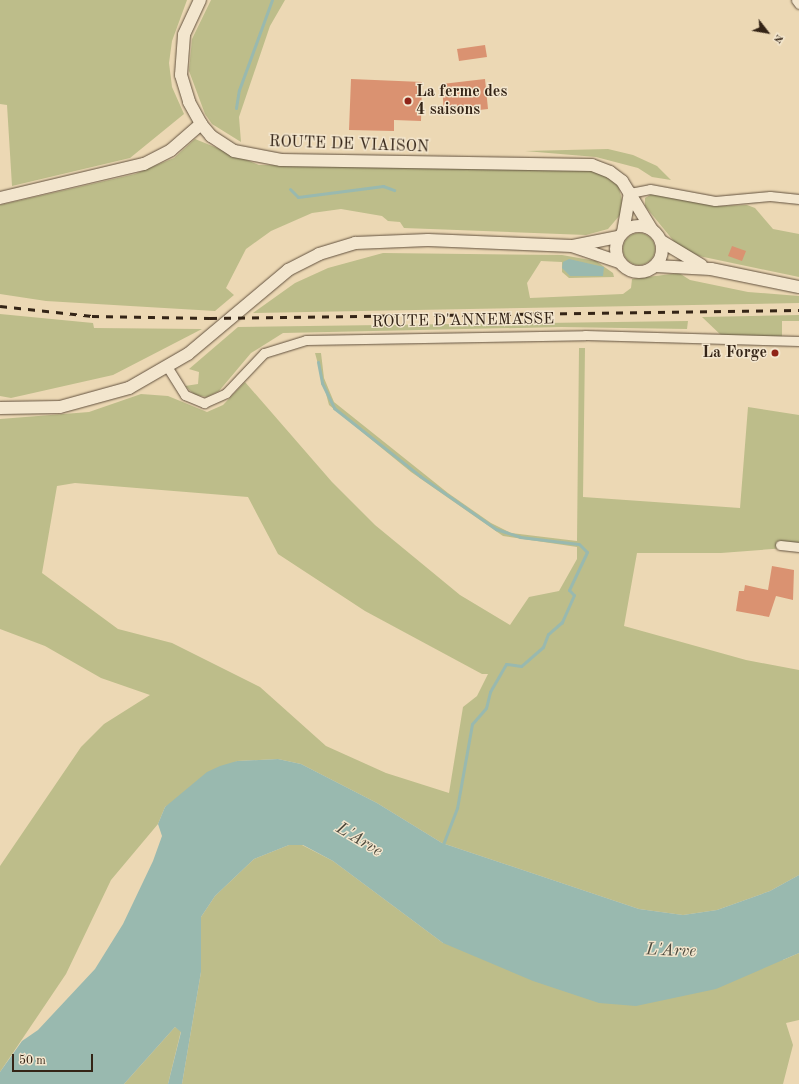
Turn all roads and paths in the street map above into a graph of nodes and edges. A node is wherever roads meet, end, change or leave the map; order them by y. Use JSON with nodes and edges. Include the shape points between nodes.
{"nodes":[{"id":1,"x":200,"y":0,"type":"edge"},
{"id":2,"x":796,"y":0,"type":"edge"},
{"id":3,"x":799,"y":4,"type":"edge"},
{"id":4,"x":201,"y":124,"type":"junction"},
{"id":5,"x":630,"y":193,"type":"junction"},
{"id":6,"x":0,"y":198,"type":"edge"},
{"id":7,"x":799,"y":199,"type":"edge"},
{"id":8,"x":652,"y":230,"type":"junction"},
{"id":9,"x":621,"y":234,"type":"junction"},
{"id":10,"x":661,"y":241,"type":"junction"},
{"id":11,"x":572,"y":246,"type":"junction"},
{"id":12,"x":619,"y":262,"type":"junction"},
{"id":13,"x":655,"y":266,"type":"junction"},
{"id":14,"x":711,"y":269,"type":"junction"},
{"id":15,"x":799,"y":288,"type":"edge"},
{"id":16,"x":799,"y":341,"type":"edge"},
{"id":17,"x":168,"y":368,"type":"junction"},
{"id":18,"x":0,"y":408,"type":"edge"},
{"id":19,"x":780,"y":545,"type":"dead end"},
{"id":20,"x":799,"y":546,"type":"edge"}],
"edges":[{"from":1,"to":4,"type":"main road","name":"ROUTE DE VIAISON","via":[[184,35],[180,58],[186,93]]},
{"from":2,"to":3,"type":"street"},
{"from":4,"to":5,"type":"main road","name":"ROUTE DE VIAISON","via":[[225,146],[259,158],[584,165],[610,172]]},
{"from":4,"to":6,"type":"main road","via":[[171,150],[144,164]]},
{"from":5,"to":7,"type":"street","via":[[650,189],[715,201],[770,196]]},
{"from":5,"to":8,"type":"main road","name":"ROUTE DE VIAISON"},
{"from":5,"to":9,"type":"main road"},
{"from":8,"to":9,"type":"main road","via":[[637,225]]},
{"from":8,"to":10,"type":"main road"},
{"from":9,"to":11,"type":"main road"},
{"from":9,"to":12,"type":"main road","via":[[615,249]]},
{"from":10,"to":13,"type":"main road","via":[[662,254]]},
{"from":10,"to":14,"type":"main road"},
{"from":11,"to":12,"type":"main road"},
{"from":11,"to":17,"type":"main road","via":[[377,240],[331,250],[274,280],[202,343]]},
{"from":12,"to":13,"type":"main road","via":[[637,272]]},
{"from":13,"to":14,"type":"main road"},
{"from":14,"to":15,"type":"main road"},
{"from":16,"to":17,"type":"street","name":"ROUTE D'ANNEMASSE","via":[[585,335],[306,340],[264,353],[226,392],[204,403],[185,395]]},
{"from":17,"to":18,"type":"main road","via":[[129,388],[83,403],[34,410]]},
{"from":19,"to":20,"type":"street"}]}
